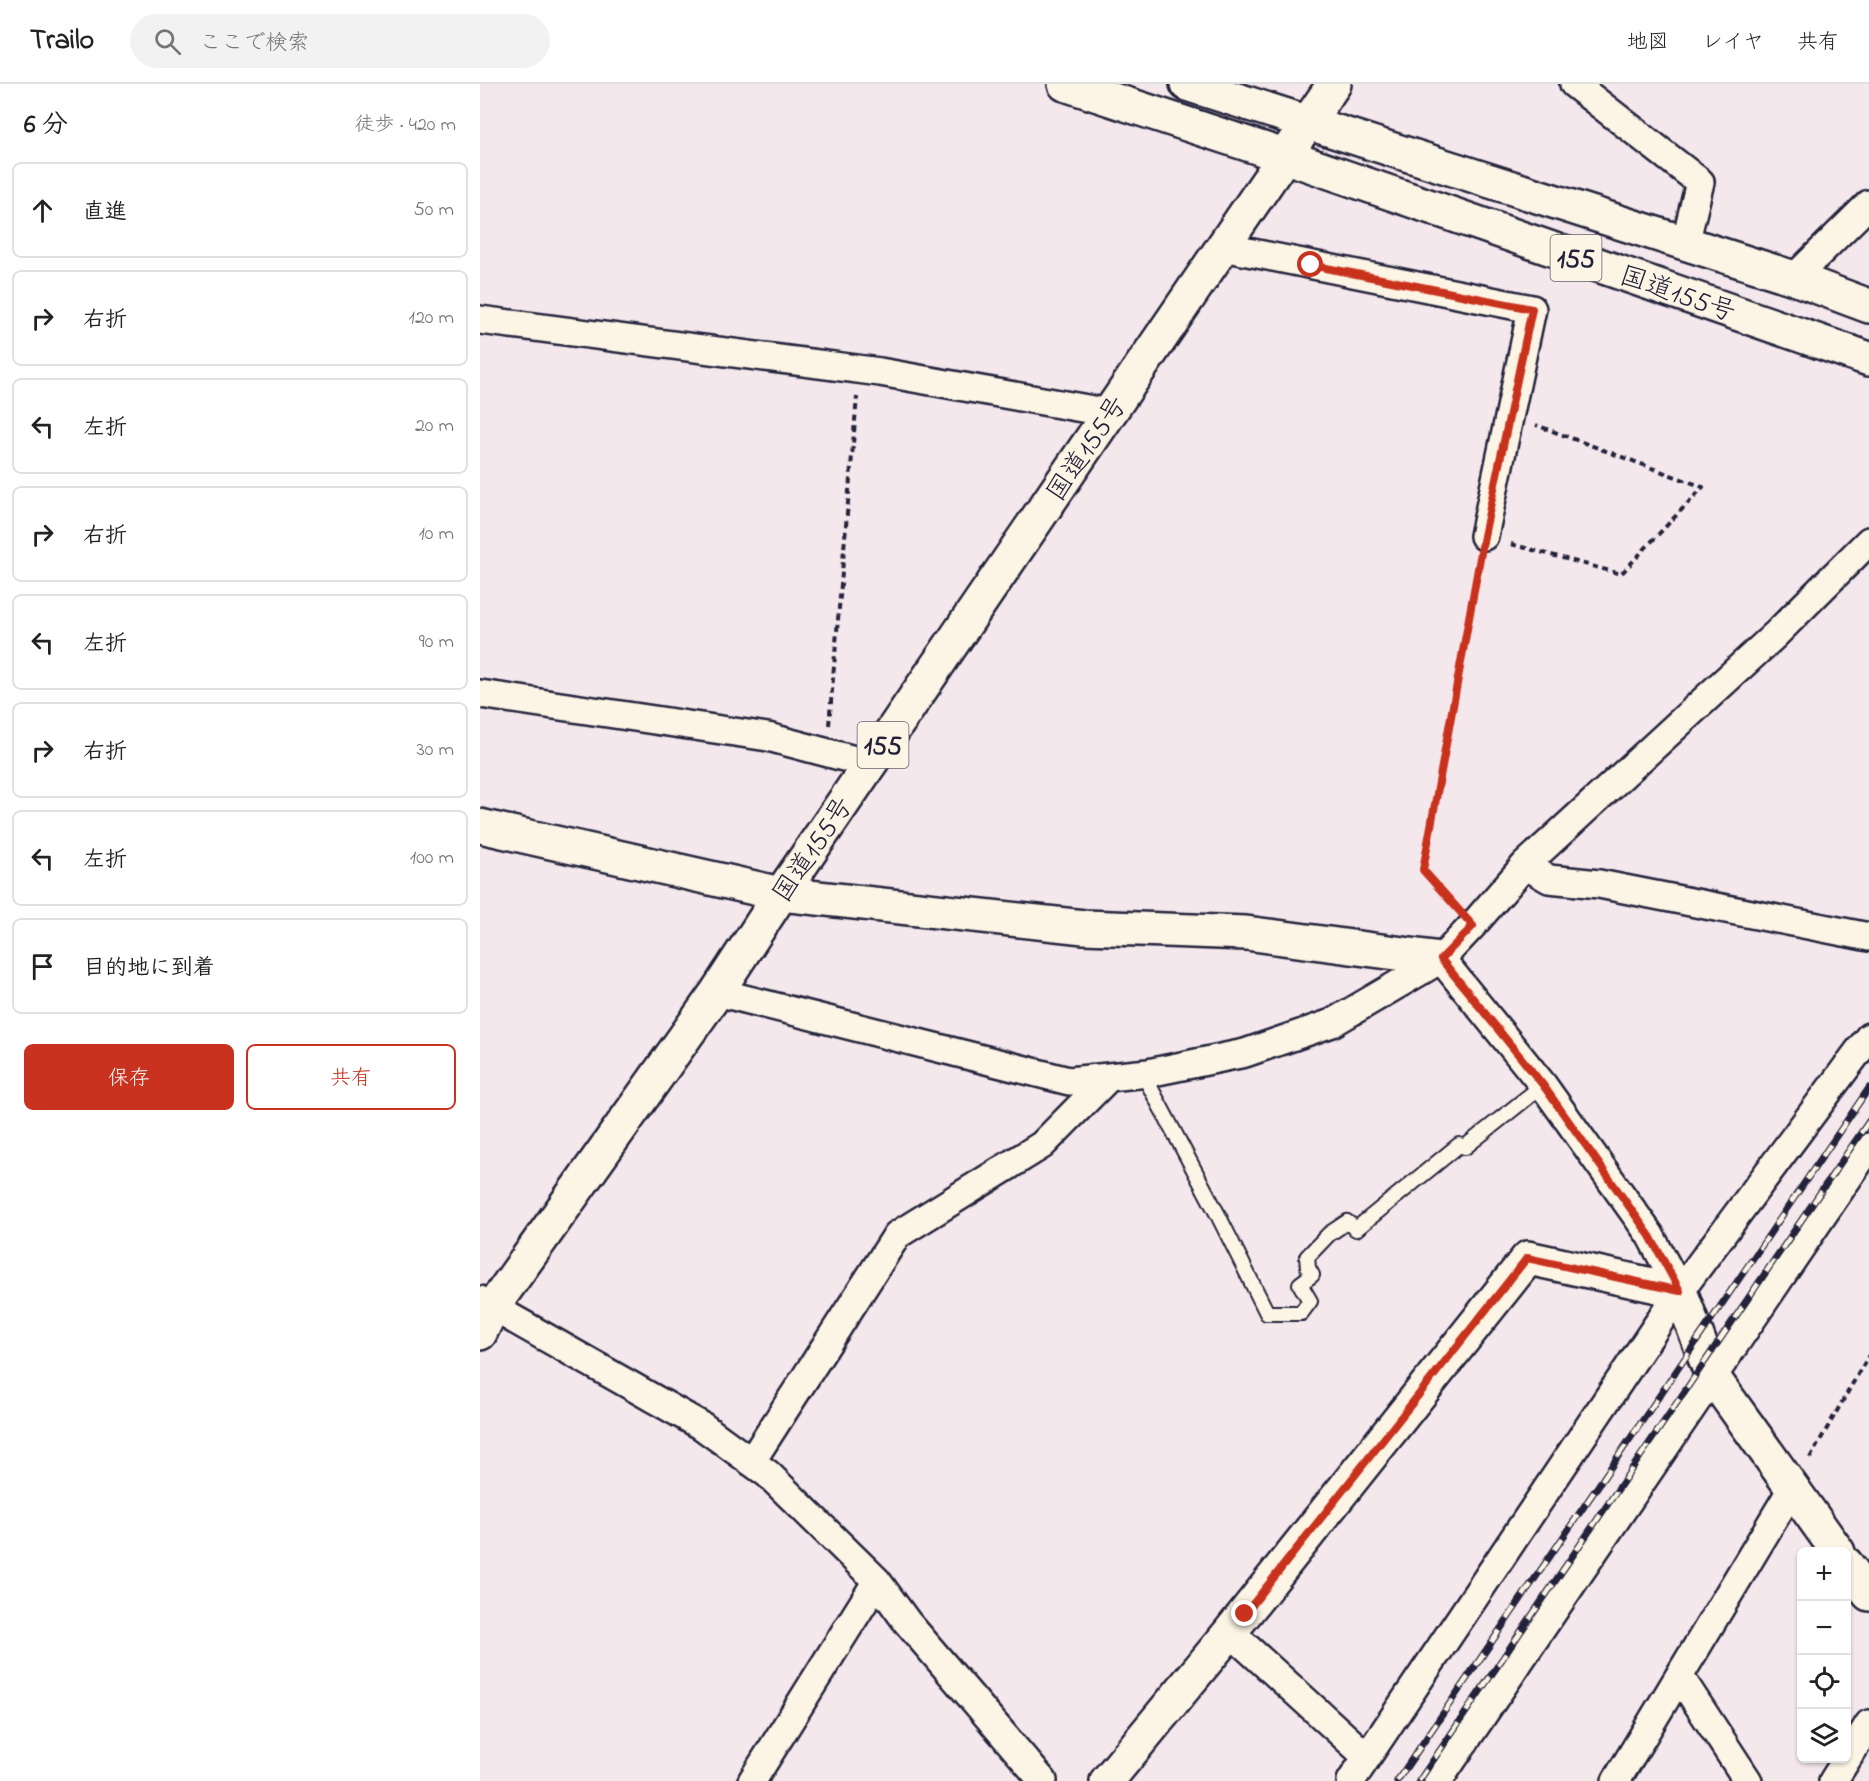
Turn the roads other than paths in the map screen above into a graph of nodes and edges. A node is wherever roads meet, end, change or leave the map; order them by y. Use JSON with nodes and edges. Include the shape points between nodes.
{"nodes":[{"id":1,"x":1065,"y":84,"type":"edge"},
{"id":2,"x":1187,"y":84,"type":"edge"},
{"id":3,"x":1334,"y":84,"type":"edge"},
{"id":4,"x":1574,"y":84,"type":"edge"},
{"id":5,"x":1306,"y":123,"type":"junction"},
{"id":6,"x":1284,"y":156,"type":"junction"},
{"id":7,"x":1869,"y":204,"type":"edge"},
{"id":8,"x":1685,"y":244,"type":"junction"},
{"id":9,"x":1223,"y":247,"type":"junction"},
{"id":10,"x":1794,"y":278,"type":"junction"},
{"id":11,"x":1869,"y":306,"type":"edge"},
{"id":12,"x":480,"y":320,"type":"edge"},
{"id":13,"x":1869,"y":359,"type":"edge"},
{"id":14,"x":1110,"y":413,"type":"junction"},
{"id":15,"x":1484,"y":536,"type":"road end"},
{"id":16,"x":1869,"y":541,"type":"edge"},
{"id":17,"x":480,"y":694,"type":"edge"},
{"id":18,"x":870,"y":764,"type":"junction"},
{"id":19,"x":480,"y":826,"type":"edge"},
{"id":20,"x":1525,"y":865,"type":"junction"},
{"id":21,"x":781,"y":894,"type":"junction"},
{"id":22,"x":1869,"y":937,"type":"edge"},
{"id":23,"x":1441,"y":959,"type":"junction"},
{"id":24,"x":717,"y":992,"type":"junction"},
{"id":25,"x":1869,"y":1037,"type":"edge"},
{"id":26,"x":1148,"y":1073,"type":"junction"},
{"id":27,"x":1109,"y":1077,"type":"junction"},
{"id":28,"x":1543,"y":1085,"type":"junction"},
{"id":29,"x":1869,"y":1147,"type":"edge"},
{"id":30,"x":1680,"y":1291,"type":"junction"},
{"id":31,"x":484,"y":1314,"type":"edge"},
{"id":32,"x":1712,"y":1376,"type":"junction"},
{"id":33,"x":751,"y":1462,"type":"junction"},
{"id":34,"x":1793,"y":1487,"type":"junction"},
{"id":35,"x":1835,"y":1547,"type":"edge"},
{"id":36,"x":1851,"y":1571,"type":"edge"},
{"id":37,"x":877,"y":1581,"type":"junction"},
{"id":38,"x":1869,"y":1594,"type":"edge"},
{"id":39,"x":1230,"y":1632,"type":"junction"},
{"id":40,"x":1680,"y":1677,"type":"junction"},
{"id":41,"x":1869,"y":1724,"type":"edge"},
{"id":42,"x":1367,"y":1757,"type":"junction"},
{"id":43,"x":752,"y":1781,"type":"edge"},
{"id":44,"x":1043,"y":1781,"type":"edge"},
{"id":45,"x":1107,"y":1781,"type":"edge"},
{"id":46,"x":1351,"y":1781,"type":"edge"},
{"id":47,"x":1438,"y":1781,"type":"edge"},
{"id":48,"x":1616,"y":1781,"type":"edge"},
{"id":49,"x":1748,"y":1781,"type":"edge"},
{"id":50,"x":1833,"y":1781,"type":"edge"}],
"edges":[{"from":1,"to":6,"type":"main road","name":"国道155号","number":"155"},
{"from":2,"to":5,"type":"main road","name":"国道155号","number":"155"},
{"from":3,"to":5,"type":"main road"},
{"from":4,"to":8,"type":"street","via":[[1700,182]]},
{"from":5,"to":6,"type":"main road","name":"国道155号","number":"155"},
{"from":5,"to":8,"type":"main road","name":"国道155号","number":"155"},
{"from":6,"to":9,"type":"main road","name":"国道155号","number":"155"},
{"from":6,"to":13,"type":"main road","name":"国道155号","number":"155"},
{"from":7,"to":10,"type":"street"},
{"from":8,"to":10,"type":"main road","name":"国道155号","number":"155"},
{"from":9,"to":14,"type":"main road","name":"国道155号","number":"155"},
{"from":9,"to":15,"type":"street","via":[[1532,309]]},
{"from":10,"to":11,"type":"main road","name":"国道155号","number":"155"},
{"from":12,"to":14,"type":"street","via":[[859,370]]},
{"from":14,"to":18,"type":"main road","name":"国道155号","number":"155"},
{"from":16,"to":20,"type":"street","via":[[1775,635]]},
{"from":17,"to":18,"type":"street","via":[[768,737]]},
{"from":18,"to":21,"type":"main road","name":"国道155号","number":"155"},
{"from":19,"to":21,"type":"main road"},
{"from":20,"to":22,"type":"street","via":[[1550,879],[1599,884]]},
{"from":20,"to":23,"type":"street"},
{"from":21,"to":23,"type":"main road","via":[[1084,927],[1246,933]]},
{"from":21,"to":24,"type":"main road","name":"国道155号","number":"155"},
{"from":23,"to":26,"type":"street","via":[[1332,1023],[1245,1053]]},
{"from":23,"to":28,"type":"street"},
{"from":24,"to":27,"type":"street","via":[[1069,1081]]},
{"from":24,"to":31,"type":"main road","name":"国道155号","number":"155"},
{"from":25,"to":30,"type":"street"},
{"from":26,"to":27,"type":"street"},
{"from":26,"to":28,"type":"lane","via":[[1149,1085],[1267,1313],[1301,1313],[1310,1301],[1300,1284],[1312,1275],[1307,1257],[1329,1234],[1347,1222],[1356,1229],[1460,1145],[1466,1147]]},
{"from":27,"to":33,"type":"street","via":[[1041,1145],[897,1235]]},
{"from":28,"to":30,"type":"street","via":[[1650,1236]]},
{"from":29,"to":32,"type":"street"},
{"from":30,"to":32,"type":"main road"},
{"from":30,"to":39,"type":"main road","via":[[1527,1258]]},
{"from":30,"to":42,"type":"street"},
{"from":31,"to":33,"type":"street","via":[[702,1426]]},
{"from":32,"to":34,"type":"main road"},
{"from":32,"to":47,"type":"street"},
{"from":33,"to":37,"type":"street"},
{"from":34,"to":35,"type":"main road"},
{"from":34,"to":40,"type":"street"},
{"from":36,"to":38,"type":"main road"},
{"from":37,"to":43,"type":"street"},
{"from":37,"to":44,"type":"street","via":[[907,1622]]},
{"from":39,"to":42,"type":"street"},
{"from":39,"to":45,"type":"main road"},
{"from":40,"to":48,"type":"street"},
{"from":40,"to":49,"type":"street"},
{"from":41,"to":50,"type":"street"},
{"from":42,"to":46,"type":"street"}]}
